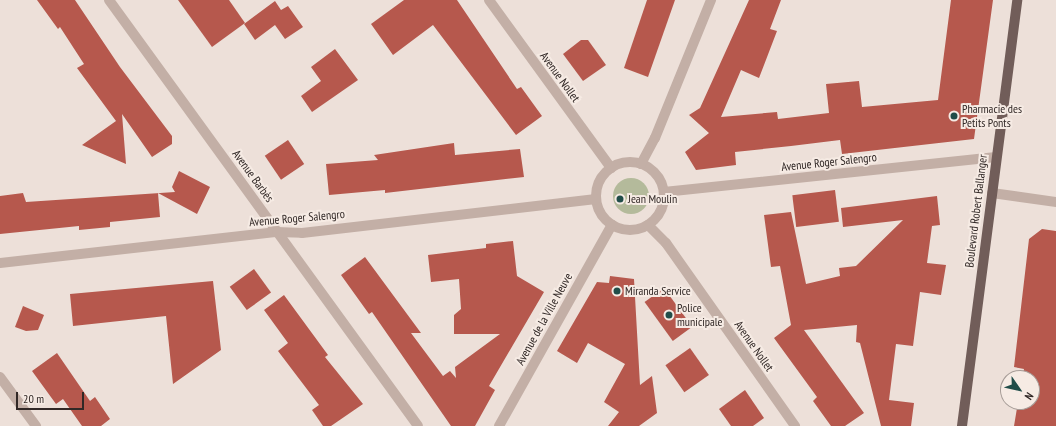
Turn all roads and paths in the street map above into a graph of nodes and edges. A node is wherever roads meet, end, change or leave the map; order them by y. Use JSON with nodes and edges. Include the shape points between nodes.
{"nodes":[{"id":1,"x":109,"y":0,"type":"edge"},
{"id":2,"x":489,"y":0,"type":"edge"},
{"id":3,"x":711,"y":0,"type":"edge"},
{"id":4,"x":1017,"y":0,"type":"edge"},
{"id":5,"x":996,"y":157,"type":"junction"},
{"id":6,"x":641,"y":164,"type":"junction"},
{"id":7,"x":611,"y":168,"type":"junction"},
{"id":8,"x":664,"y":192,"type":"junction"},
{"id":9,"x":992,"y":193,"type":"junction"},
{"id":10,"x":596,"y":199,"type":"junction"},
{"id":11,"x":1056,"y":202,"type":"edge"},
{"id":12,"x":612,"y":225,"type":"junction"},
{"id":13,"x":648,"y":225,"type":"junction"},
{"id":14,"x":277,"y":232,"type":"junction"},
{"id":15,"x":0,"y":263,"type":"edge"},
{"id":16,"x":0,"y":377,"type":"edge"},
{"id":17,"x":36,"y":426,"type":"edge"},
{"id":18,"x":418,"y":426,"type":"edge"},
{"id":19,"x":499,"y":426,"type":"edge"},
{"id":20,"x":795,"y":426,"type":"edge"},
{"id":21,"x":962,"y":426,"type":"edge"}],
"edges":[{"from":1,"to":14,"type":"street","name":"Avenue Barbès"},
{"from":2,"to":7,"type":"street","name":"Avenue Nollet"},
{"from":3,"to":6,"type":"street","via":[[655,138]]},
{"from":4,"to":5,"type":"main road","name":"Boulevard Robert Ballanger"},
{"from":5,"to":8,"type":"street","name":"Avenue Roger Salengro"},
{"from":5,"to":9,"type":"main road","name":"Boulevard Robert Ballanger"},
{"from":6,"to":7,"type":"street","via":[[621,163]]},
{"from":6,"to":8,"type":"street","via":[[657,174]]},
{"from":7,"to":10,"type":"street","via":[[600,181]]},
{"from":8,"to":13,"type":"street","via":[[661,211]]},
{"from":9,"to":11,"type":"street"},
{"from":9,"to":21,"type":"main road","name":"Boulevard Robert Ballanger"},
{"from":10,"to":12,"type":"street","via":[[599,209]]},
{"from":10,"to":14,"type":"street","name":"Avenue Roger Salengro","via":[[302,233]]},
{"from":12,"to":13,"type":"street","via":[[630,230]]},
{"from":12,"to":19,"type":"street","name":"Avenue de la Ville Neuve"},
{"from":13,"to":20,"type":"street","name":"Avenue Nollet","via":[[666,243]]},
{"from":14,"to":15,"type":"street","name":"Avenue Roger Salengro"},
{"from":14,"to":18,"type":"street","name":"Avenue Barbès"},
{"from":16,"to":17,"type":"street"}]}
